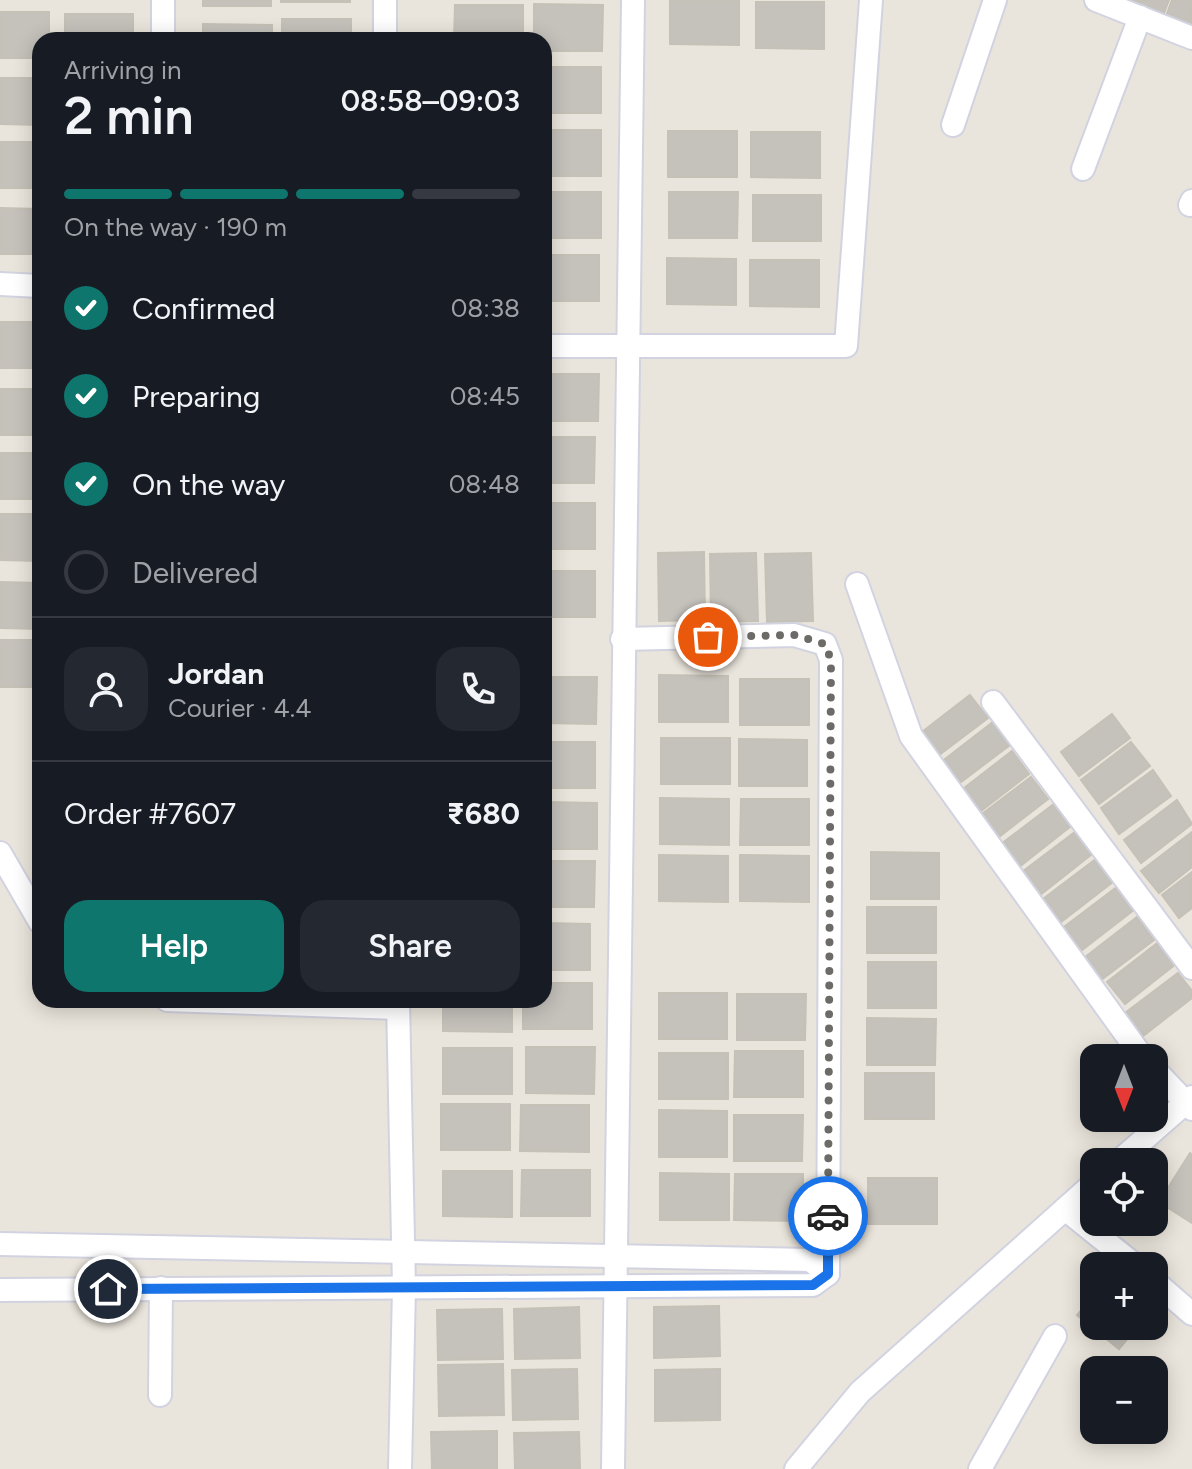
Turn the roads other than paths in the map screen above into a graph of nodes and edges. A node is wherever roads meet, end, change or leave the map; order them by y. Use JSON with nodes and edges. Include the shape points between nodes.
{"nodes":[{"id":1,"x":163,"y":0,"type":"edge"},
{"id":2,"x":385,"y":0,"type":"edge"},
{"id":3,"x":633,"y":0,"type":"edge"},
{"id":4,"x":871,"y":0,"type":"edge"},
{"id":5,"x":995,"y":0,"type":"edge"},
{"id":6,"x":1096,"y":0,"type":"edge"},
{"id":7,"x":1140,"y":17,"type":"junction"},
{"id":8,"x":163,"y":32,"type":"edge"},
{"id":9,"x":385,"y":32,"type":"edge"},
{"id":10,"x":1192,"y":38,"type":"edge"},
{"id":11,"x":953,"y":125,"type":"dead end"},
{"id":12,"x":1083,"y":169,"type":"dead end"},
{"id":13,"x":0,"y":284,"type":"edge"},
{"id":14,"x":32,"y":286,"type":"edge"},
{"id":15,"x":552,"y":346,"type":"edge"},
{"id":16,"x":629,"y":348,"type":"junction"},
{"id":17,"x":857,"y":584,"type":"dead end"},
{"id":18,"x":622,"y":639,"type":"junction"},
{"id":19,"x":993,"y":702,"type":"dead end"},
{"id":20,"x":0,"y":853,"type":"edge"},
{"id":21,"x":32,"y":908,"type":"edge"},
{"id":22,"x":1192,"y":968,"type":"edge"},
{"id":23,"x":398,"y":1008,"type":"edge"},
{"id":24,"x":1133,"y":1044,"type":"edge"},
{"id":25,"x":1168,"y":1082,"type":"edge"},
{"id":26,"x":1190,"y":1103,"type":"edge"},
{"id":27,"x":1135,"y":1148,"type":"edge"},
{"id":28,"x":1080,"y":1196,"type":"edge"},
{"id":29,"x":1065,"y":1209,"type":"junction"},
{"id":30,"x":0,"y":1244,"type":"edge"},
{"id":31,"x":403,"y":1251,"type":"junction"},
{"id":32,"x":1119,"y":1252,"type":"edge"},
{"id":33,"x":619,"y":1256,"type":"junction"},
{"id":34,"x":828,"y":1274,"type":"junction"},
{"id":35,"x":619,"y":1286,"type":"junction"},
{"id":36,"x":161,"y":1288,"type":"junction"},
{"id":37,"x":404,"y":1288,"type":"junction"},
{"id":38,"x":0,"y":1290,"type":"edge"},
{"id":39,"x":1168,"y":1293,"type":"edge"},
{"id":40,"x":1192,"y":1314,"type":"edge"},
{"id":41,"x":1055,"y":1336,"type":"dead end"},
{"id":42,"x":160,"y":1395,"type":"dead end"},
{"id":43,"x":400,"y":1469,"type":"edge"},
{"id":44,"x":613,"y":1469,"type":"edge"},
{"id":45,"x":796,"y":1469,"type":"edge"},
{"id":46,"x":980,"y":1469,"type":"edge"}],
"edges":[{"from":1,"to":8,"type":"street"},
{"from":2,"to":9,"type":"street"},
{"from":3,"to":16,"type":"street"},
{"from":4,"to":16,"type":"street","via":[[846,346]]},
{"from":5,"to":11,"type":"street"},
{"from":6,"to":7,"type":"street"},
{"from":7,"to":10,"type":"street"},
{"from":7,"to":12,"type":"street"},
{"from":13,"to":14,"type":"street"},
{"from":15,"to":16,"type":"street"},
{"from":16,"to":18,"type":"street"},
{"from":17,"to":24,"type":"street","via":[[911,736]]},
{"from":18,"to":33,"type":"street"},
{"from":18,"to":34,"type":"street","via":[[794,635],[825,644],[831,660]]},
{"from":19,"to":22,"type":"street"},
{"from":20,"to":21,"type":"street"},
{"from":23,"to":31,"type":"street"},
{"from":25,"to":26,"type":"street"},
{"from":26,"to":27,"type":"street"},
{"from":28,"to":29,"type":"street"},
{"from":29,"to":32,"type":"street"},
{"from":29,"to":45,"type":"street","via":[[860,1392]]},
{"from":30,"to":31,"type":"street"},
{"from":31,"to":33,"type":"street"},
{"from":31,"to":37,"type":"street"},
{"from":33,"to":34,"type":"street","via":[[810,1260]]},
{"from":33,"to":35,"type":"street"},
{"from":34,"to":35,"type":"street","via":[[813,1285]]},
{"from":35,"to":37,"type":"street"},
{"from":35,"to":44,"type":"street"},
{"from":36,"to":37,"type":"street"},
{"from":36,"to":38,"type":"street"},
{"from":36,"to":42,"type":"street"},
{"from":37,"to":43,"type":"street"},
{"from":39,"to":40,"type":"street"},
{"from":41,"to":46,"type":"street"}]}
